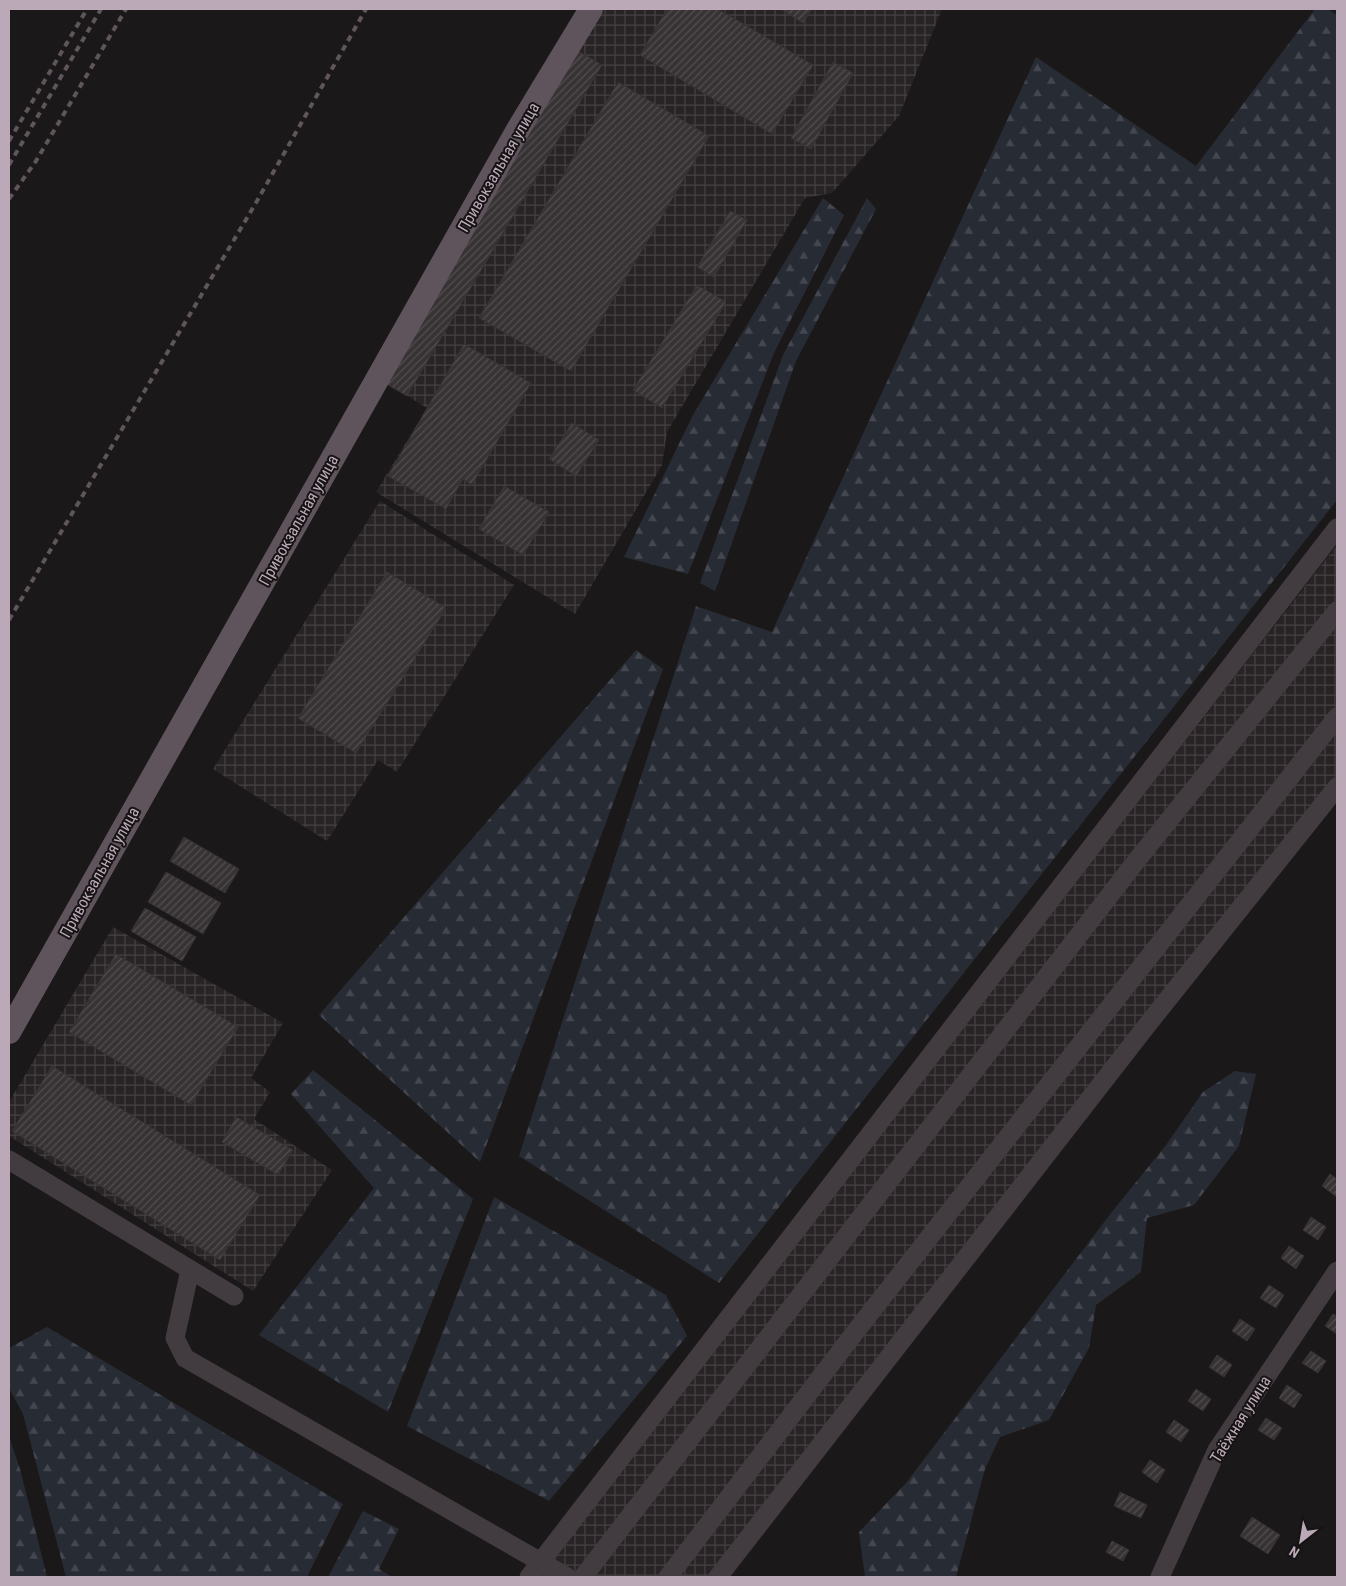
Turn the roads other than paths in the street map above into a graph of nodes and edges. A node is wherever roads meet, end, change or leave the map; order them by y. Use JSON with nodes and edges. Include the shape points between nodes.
{"nodes":[{"id":1,"x":591,"y":9,"type":"edge"},
{"id":2,"x":1337,"y":528,"type":"edge"},
{"id":3,"x":1337,"y":611,"type":"edge"},
{"id":4,"x":1337,"y":717,"type":"edge"},
{"id":5,"x":1337,"y":787,"type":"edge"},
{"id":6,"x":9,"y":1032,"type":"edge"},
{"id":7,"x":9,"y":1160,"type":"edge"},
{"id":8,"x":190,"y":1270,"type":"junction"},
{"id":9,"x":1337,"y":1271,"type":"edge"},
{"id":10,"x":234,"y":1296,"type":"dead end"},
{"id":11,"x":540,"y":1562,"type":"junction"},
{"id":12,"x":529,"y":1577,"type":"edge"},
{"id":13,"x":567,"y":1577,"type":"edge"},
{"id":14,"x":583,"y":1577,"type":"edge"},
{"id":15,"x":668,"y":1577,"type":"edge"},
{"id":16,"x":718,"y":1577,"type":"edge"},
{"id":17,"x":1160,"y":1577,"type":"edge"}],
"edges":[{"from":1,"to":6,"type":"main road","name":"Привокзальная улица","via":[[520,128]]},
{"from":2,"to":11,"type":"street"},
{"from":3,"to":14,"type":"street","via":[[1137,860]]},
{"from":4,"to":15,"type":"street"},
{"from":5,"to":16,"type":"street","via":[[1148,1024]]},
{"from":7,"to":8,"type":"street"},
{"from":8,"to":10,"type":"street"},
{"from":8,"to":11,"type":"street","via":[[175,1338],[185,1358]]},
{"from":9,"to":17,"type":"street","name":"Таёжная улица","via":[[1217,1450]]},
{"from":11,"to":12,"type":"street"},
{"from":11,"to":13,"type":"street"}]}
